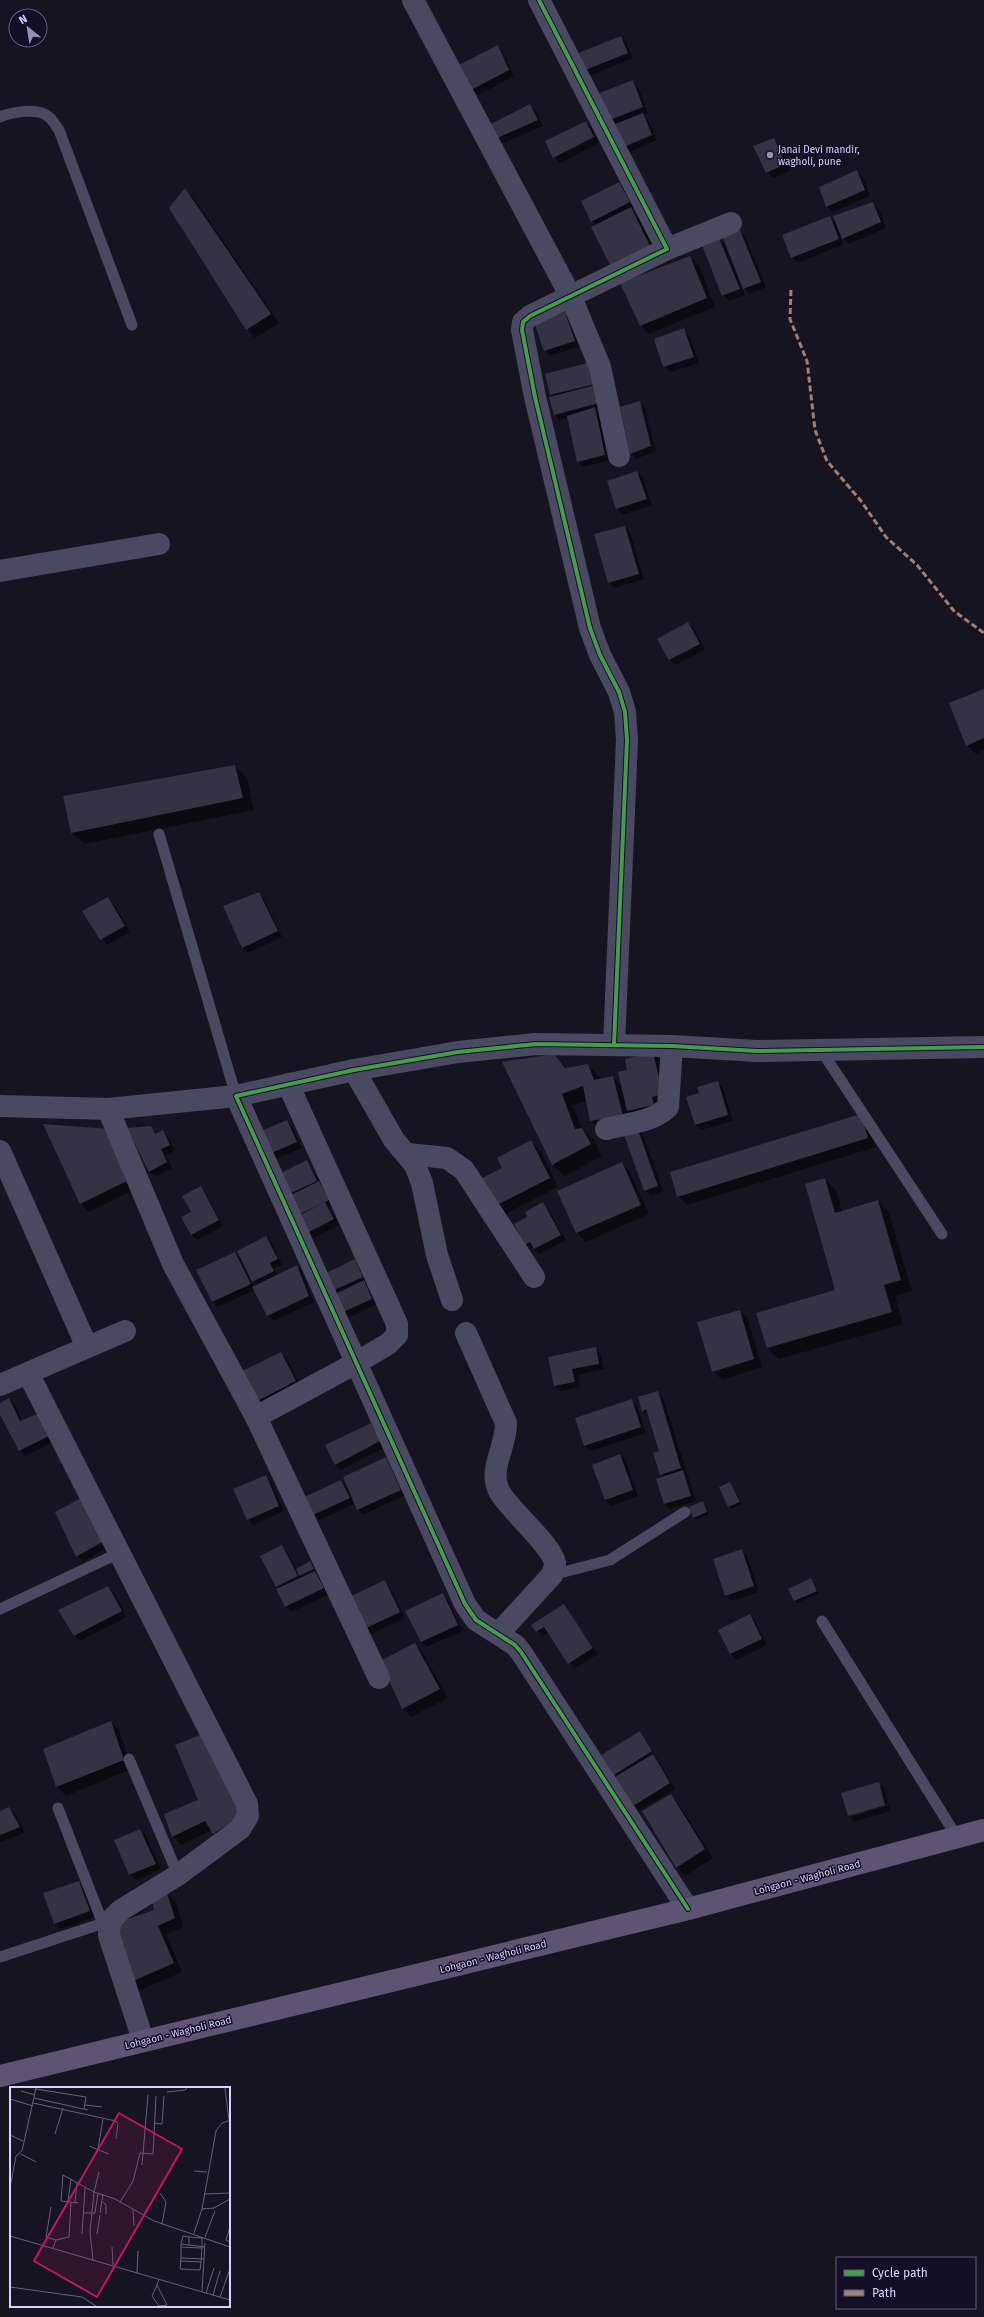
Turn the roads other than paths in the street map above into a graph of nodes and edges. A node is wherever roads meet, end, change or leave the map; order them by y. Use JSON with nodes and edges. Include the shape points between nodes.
{"nodes":[{"id":1,"x":413,"y":0,"type":"edge"},
{"id":2,"x":539,"y":0,"type":"edge"},
{"id":3,"x":0,"y":117,"type":"edge"},
{"id":4,"x":731,"y":223,"type":"dead end"},
{"id":5,"x":667,"y":249,"type":"junction"},
{"id":6,"x":571,"y":297,"type":"junction"},
{"id":7,"x":132,"y":325,"type":"dead end"},
{"id":8,"x":619,"y":456,"type":"dead end"},
{"id":9,"x":159,"y":544,"type":"dead end"},
{"id":10,"x":0,"y":571,"type":"edge"},
{"id":11,"x":159,"y":834,"type":"dead end"},
{"id":12,"x":614,"y":1045,"type":"junction"},
{"id":13,"x":672,"y":1046,"type":"junction"},
{"id":14,"x":984,"y":1047,"type":"edge"},
{"id":15,"x":821,"y":1050,"type":"junction"},
{"id":16,"x":354,"y":1070,"type":"junction"},
{"id":17,"x":288,"y":1084,"type":"junction"},
{"id":18,"x":236,"y":1096,"type":"junction"},
{"id":19,"x":0,"y":1106,"type":"edge"},
{"id":20,"x":108,"y":1109,"type":"junction"},
{"id":21,"x":606,"y":1129,"type":"dead end"},
{"id":22,"x":0,"y":1151,"type":"edge"},
{"id":23,"x":408,"y":1154,"type":"junction"},
{"id":24,"x":942,"y":1234,"type":"dead end"},
{"id":25,"x":534,"y":1277,"type":"dead end"},
{"id":26,"x":452,"y":1300,"type":"dead end"},
{"id":27,"x":125,"y":1331,"type":"dead end"},
{"id":28,"x":466,"y":1333,"type":"dead end"},
{"id":29,"x":87,"y":1347,"type":"junction"},
{"id":30,"x":356,"y":1363,"type":"junction"},
{"id":31,"x":28,"y":1373,"type":"junction"},
{"id":32,"x":0,"y":1385,"type":"edge"},
{"id":33,"x":256,"y":1417,"type":"junction"},
{"id":34,"x":685,"y":1512,"type":"dead end"},
{"id":35,"x":119,"y":1553,"type":"junction"},
{"id":36,"x":552,"y":1575,"type":"junction"},
{"id":37,"x":0,"y":1609,"type":"edge"},
{"id":38,"x":822,"y":1621,"type":"dead end"},
{"id":39,"x":498,"y":1634,"type":"junction"},
{"id":40,"x":379,"y":1678,"type":"dead end"},
{"id":41,"x":130,"y":1759,"type":"dead end"},
{"id":42,"x":58,"y":1808,"type":"dead end"},
{"id":43,"x":984,"y":1830,"type":"edge"},
{"id":44,"x":956,"y":1837,"type":"junction"},
{"id":45,"x":178,"y":1875,"type":"junction"},
{"id":46,"x":688,"y":1909,"type":"junction"},
{"id":47,"x":106,"y":1922,"type":"junction"},
{"id":48,"x":0,"y":1957,"type":"edge"},
{"id":49,"x":144,"y":2040,"type":"junction"},
{"id":50,"x":0,"y":2076,"type":"edge"}],
"edges":[{"from":1,"to":6,"type":"street"},
{"from":2,"to":5,"type":"street"},
{"from":3,"to":7,"type":"lane","via":[[12,112],[35,112],[49,116],[59,130]]},
{"from":4,"to":5,"type":"street"},
{"from":5,"to":6,"type":"street"},
{"from":6,"to":8,"type":"street","via":[[600,367]]},
{"from":6,"to":12,"type":"street","via":[[530,316],[523,322],[522,330],[535,397],[590,628],[600,655],[619,692],[625,712],[627,740]]},
{"from":9,"to":10,"type":"street"},
{"from":11,"to":18,"type":"lane"},
{"from":12,"to":13,"type":"street"},
{"from":12,"to":16,"type":"street","via":[[536,1044],[458,1052]]},
{"from":13,"to":15,"type":"street","via":[[757,1051]]},
{"from":13,"to":21,"type":"street","via":[[668,1107],[654,1116]]},
{"from":14,"to":15,"type":"street"},
{"from":15,"to":24,"type":"lane"},
{"from":16,"to":17,"type":"street"},
{"from":16,"to":23,"type":"street","via":[[394,1140]]},
{"from":17,"to":18,"type":"street"},
{"from":17,"to":30,"type":"street","via":[[397,1324],[397,1335],[388,1344]]},
{"from":18,"to":20,"type":"street"},
{"from":18,"to":30,"type":"street"},
{"from":19,"to":20,"type":"street"},
{"from":20,"to":33,"type":"street","via":[[173,1264]]},
{"from":22,"to":29,"type":"street"},
{"from":23,"to":25,"type":"street","via":[[447,1158],[464,1170]]},
{"from":23,"to":26,"type":"street","via":[[422,1183],[437,1255]]},
{"from":27,"to":29,"type":"street"},
{"from":28,"to":36,"type":"street","via":[[506,1423],[495,1477],[498,1490],[550,1552],[555,1564]]},
{"from":29,"to":31,"type":"street"},
{"from":30,"to":33,"type":"street"},
{"from":30,"to":39,"type":"street","via":[[465,1604],[476,1620]]},
{"from":31,"to":32,"type":"street"},
{"from":31,"to":35,"type":"street"},
{"from":33,"to":40,"type":"street"},
{"from":34,"to":36,"type":"lane","via":[[610,1560]]},
{"from":35,"to":37,"type":"lane"},
{"from":35,"to":45,"type":"street","via":[[247,1804],[248,1816],[240,1829]]},
{"from":36,"to":39,"type":"street"},
{"from":38,"to":44,"type":"lane"},
{"from":39,"to":46,"type":"street","via":[[521,1652]]},
{"from":41,"to":45,"type":"lane"},
{"from":42,"to":47,"type":"lane"},
{"from":43,"to":44,"type":"main road","name":"Lohgaon - Wagholi Road"},
{"from":44,"to":46,"type":"main road","name":"Lohgaon - Wagholi Road"},
{"from":45,"to":47,"type":"street"},
{"from":46,"to":49,"type":"main road","name":"Lohgaon - Wagholi Road"},
{"from":47,"to":48,"type":"lane"},
{"from":47,"to":49,"type":"street"},
{"from":49,"to":50,"type":"main road","name":"Lohgaon - Wagholi Road"}]}
